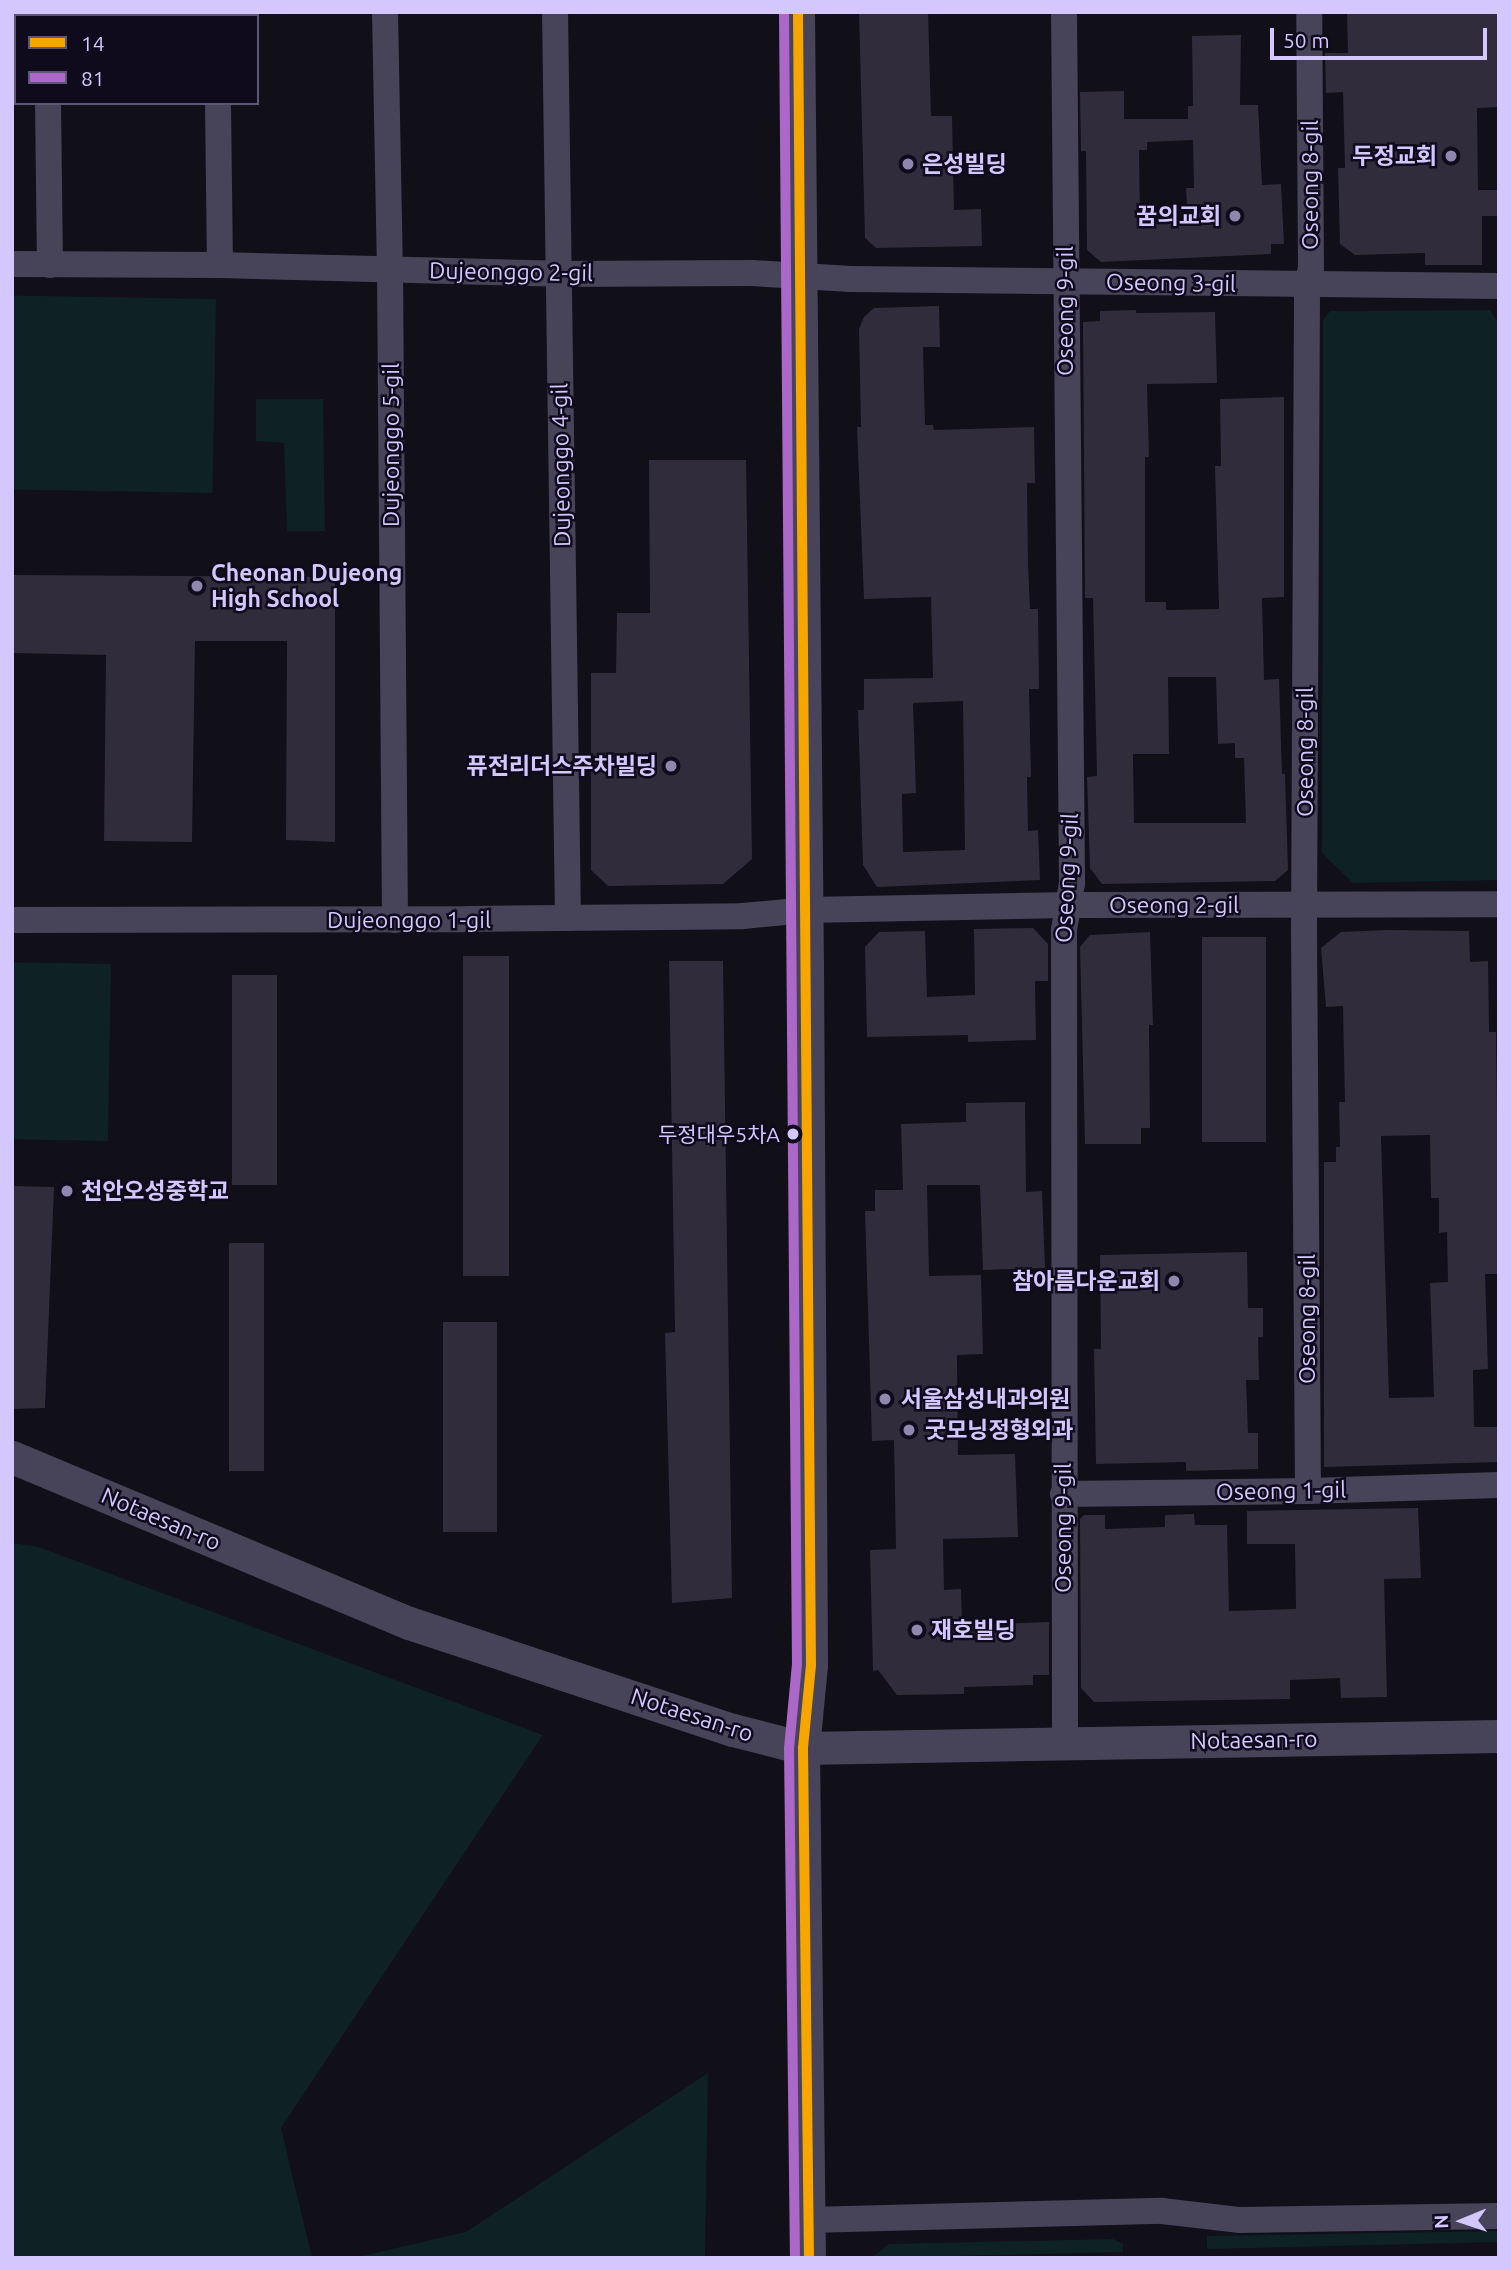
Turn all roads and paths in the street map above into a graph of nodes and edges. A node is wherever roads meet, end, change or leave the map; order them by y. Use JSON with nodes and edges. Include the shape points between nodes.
{"nodes":[{"id":1,"x":385,"y":12,"type":"edge"},
{"id":2,"x":555,"y":12,"type":"edge"},
{"id":3,"x":798,"y":12,"type":"edge"},
{"id":4,"x":1064,"y":12,"type":"edge"},
{"id":5,"x":1309,"y":12,"type":"edge"},
{"id":6,"x":48,"y":105,"type":"edge"},
{"id":7,"x":218,"y":105,"type":"edge"},
{"id":8,"x":12,"y":264,"type":"edge"},
{"id":9,"x":50,"y":265,"type":"junction"},
{"id":10,"x":220,"y":265,"type":"junction"},
{"id":11,"x":390,"y":270,"type":"junction"},
{"id":12,"x":558,"y":274,"type":"junction"},
{"id":13,"x":802,"y":275,"type":"junction"},
{"id":14,"x":1065,"y":282,"type":"junction"},
{"id":15,"x":1307,"y":285,"type":"junction"},
{"id":16,"x":1499,"y":286,"type":"edge"},
{"id":17,"x":1499,"y":904,"type":"edge"},
{"id":18,"x":1070,"y":905,"type":"junction"},
{"id":19,"x":1304,"y":905,"type":"junction"},
{"id":20,"x":806,"y":910,"type":"junction"},
{"id":21,"x":568,"y":918,"type":"junction"},
{"id":22,"x":12,"y":920,"type":"edge"},
{"id":23,"x":395,"y":920,"type":"junction"},
{"id":24,"x":12,"y":1457,"type":"edge"},
{"id":25,"x":1499,"y":1485,"type":"edge"},
{"id":26,"x":1308,"y":1492,"type":"junction"},
{"id":27,"x":1063,"y":1494,"type":"junction"},
{"id":28,"x":1499,"y":1736,"type":"edge"},
{"id":29,"x":1065,"y":1743,"type":"junction"},
{"id":30,"x":803,"y":1748,"type":"junction"},
{"id":31,"x":1499,"y":2216,"type":"edge"},
{"id":32,"x":809,"y":2220,"type":"junction"},
{"id":33,"x":809,"y":2258,"type":"edge"}],
"edges":[{"from":1,"to":11,"type":"street","name":"Dujeonggo 5-gil"},
{"from":2,"to":12,"type":"street","name":"Dujeonggo 4-gil"},
{"from":3,"to":13,"type":"street"},
{"from":4,"to":14,"type":"street","name":"Oseong 9-gil"},
{"from":5,"to":15,"type":"street","name":"Oseong 8-gil","via":[[1311,268]]},
{"from":6,"to":9,"type":"street"},
{"from":7,"to":10,"type":"street"},
{"from":8,"to":9,"type":"street","name":"Dujeonggo 2-gil"},
{"from":9,"to":10,"type":"street","name":"Dujeonggo 2-gil"},
{"from":10,"to":11,"type":"street","name":"Dujeonggo 2-gil"},
{"from":11,"to":12,"type":"street","name":"Dujeonggo 2-gil"},
{"from":11,"to":23,"type":"street","name":"Dujeonggo 5-gil"},
{"from":12,"to":13,"type":"street","name":"Dujeonggo 2-gil"},
{"from":12,"to":21,"type":"street","name":"Dujeonggo 4-gil"},
{"from":13,"to":14,"type":"street","name":"Oseong 3-gil"},
{"from":13,"to":20,"type":"street"},
{"from":14,"to":15,"type":"street","name":"Oseong 3-gil"},
{"from":14,"to":18,"type":"street","name":"Oseong 9-gil"},
{"from":15,"to":16,"type":"street","name":"Oseong 3-gil"},
{"from":15,"to":19,"type":"street","name":"Oseong 8-gil"},
{"from":17,"to":19,"type":"street","name":"Oseong 2-gil"},
{"from":18,"to":19,"type":"street","name":"Oseong 2-gil"},
{"from":18,"to":20,"type":"street","name":"Oseong 2-gil"},
{"from":18,"to":27,"type":"street","name":"Oseong 9-gil","via":[[1063,943]]},
{"from":19,"to":26,"type":"street","name":"Oseong 8-gil"},
{"from":20,"to":21,"type":"street","name":"Dujeonggo 1-gil","via":[[743,916]]},
{"from":20,"to":30,"type":"street","via":[[811,1665]]},
{"from":21,"to":23,"type":"street","name":"Dujeonggo 1-gil"},
{"from":22,"to":23,"type":"street","name":"Dujeonggo 1-gil"},
{"from":24,"to":30,"type":"street","name":"Notaesan-ro","via":[[409,1623],[733,1730]]},
{"from":25,"to":26,"type":"street","name":"Oseong 1-gil"},
{"from":26,"to":27,"type":"street","name":"Oseong 1-gil"},
{"from":27,"to":29,"type":"street","name":"Oseong 9-gil"},
{"from":28,"to":29,"type":"street","name":"Notaesan-ro"},
{"from":29,"to":30,"type":"street","name":"Notaesan-ro"},
{"from":30,"to":32,"type":"street"},
{"from":31,"to":32,"type":"street","via":[[1240,2220],[1161,2211]]},
{"from":32,"to":33,"type":"street"}]}
